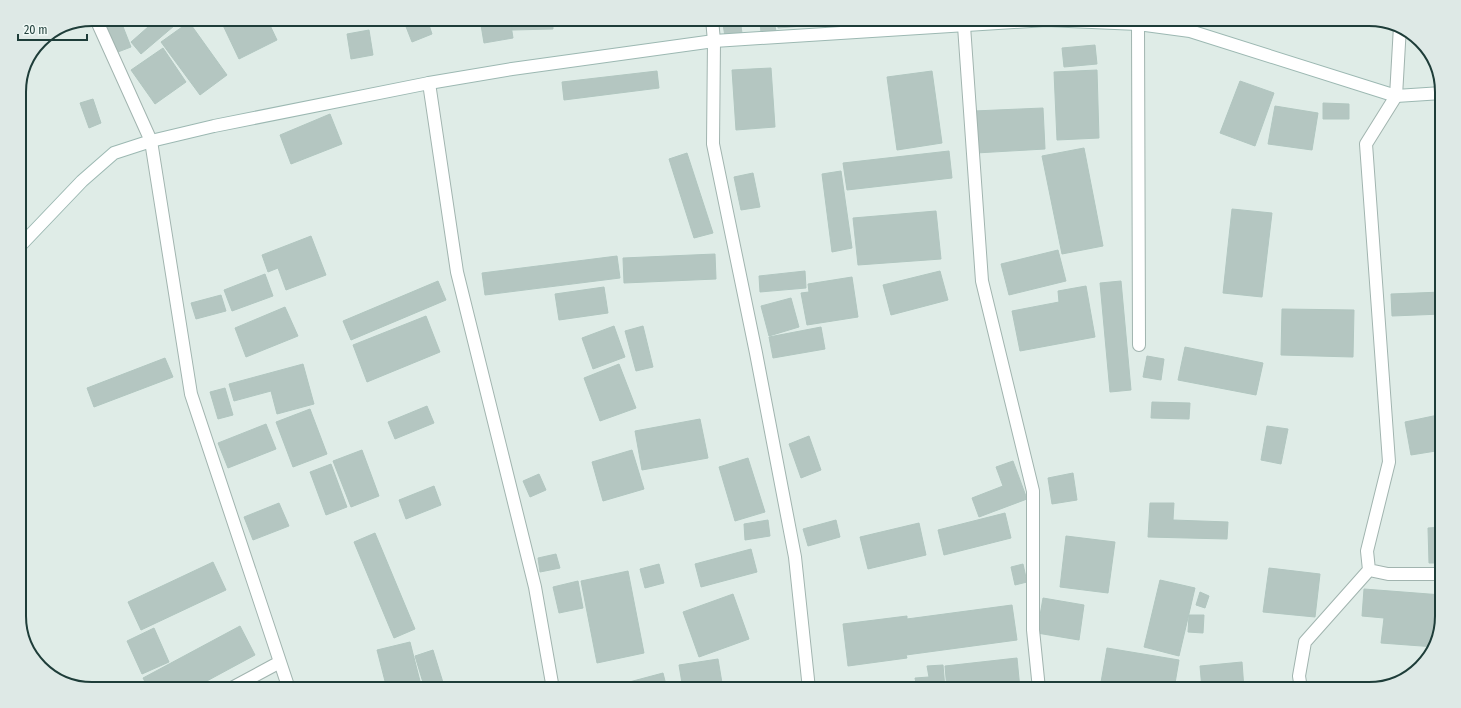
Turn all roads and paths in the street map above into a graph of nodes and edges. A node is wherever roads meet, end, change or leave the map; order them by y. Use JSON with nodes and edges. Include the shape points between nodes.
{"nodes":[{"id":1,"x":99,"y":26,"type":"edge"},
{"id":2,"x":713,"y":26,"type":"edge"},
{"id":3,"x":910,"y":26,"type":"edge"},
{"id":4,"x":964,"y":26,"type":"edge"},
{"id":5,"x":1138,"y":26,"type":"edge"},
{"id":6,"x":1155,"y":26,"type":"edge"},
{"id":7,"x":1400,"y":34,"type":"edge"},
{"id":8,"x":714,"y":41,"type":"junction"},
{"id":9,"x":429,"y":83,"type":"junction"},
{"id":10,"x":1435,"y":93,"type":"edge"},
{"id":11,"x":1396,"y":96,"type":"junction"},
{"id":12,"x":151,"y":141,"type":"junction"},
{"id":13,"x":26,"y":240,"type":"edge"},
{"id":14,"x":1139,"y":345,"type":"dead end"},
{"id":15,"x":1369,"y":570,"type":"junction"},
{"id":16,"x":1435,"y":574,"type":"edge"},
{"id":17,"x":280,"y":662,"type":"junction"},
{"id":18,"x":243,"y":682,"type":"edge"},
{"id":19,"x":286,"y":682,"type":"edge"},
{"id":20,"x":552,"y":682,"type":"edge"},
{"id":21,"x":808,"y":682,"type":"edge"},
{"id":22,"x":1038,"y":682,"type":"edge"},
{"id":23,"x":1300,"y":682,"type":"edge"}],
"edges":[{"from":1,"to":12,"type":"street"},
{"from":2,"to":8,"type":"street"},
{"from":3,"to":8,"type":"street"},
{"from":4,"to":22,"type":"street","via":[[982,281],[1033,491],[1033,630]]},
{"from":5,"to":14,"type":"street"},
{"from":6,"to":11,"type":"street","via":[[1190,30]]},
{"from":7,"to":11,"type":"street"},
{"from":8,"to":9,"type":"street","via":[[512,68]]},
{"from":8,"to":21,"type":"street","via":[[713,144],[795,557]]},
{"from":9,"to":12,"type":"street"},
{"from":9,"to":20,"type":"street","via":[[457,272],[535,587]]},
{"from":10,"to":11,"type":"street"},
{"from":11,"to":15,"type":"street","via":[[1366,144],[1389,462],[1367,551]]},
{"from":12,"to":13,"type":"street","via":[[114,153],[82,181]]},
{"from":12,"to":17,"type":"street","via":[[191,394]]},
{"from":15,"to":16,"type":"street","via":[[1388,574]]},
{"from":15,"to":23,"type":"street","via":[[1306,642]]},
{"from":17,"to":18,"type":"street"},
{"from":17,"to":19,"type":"street"}]}
